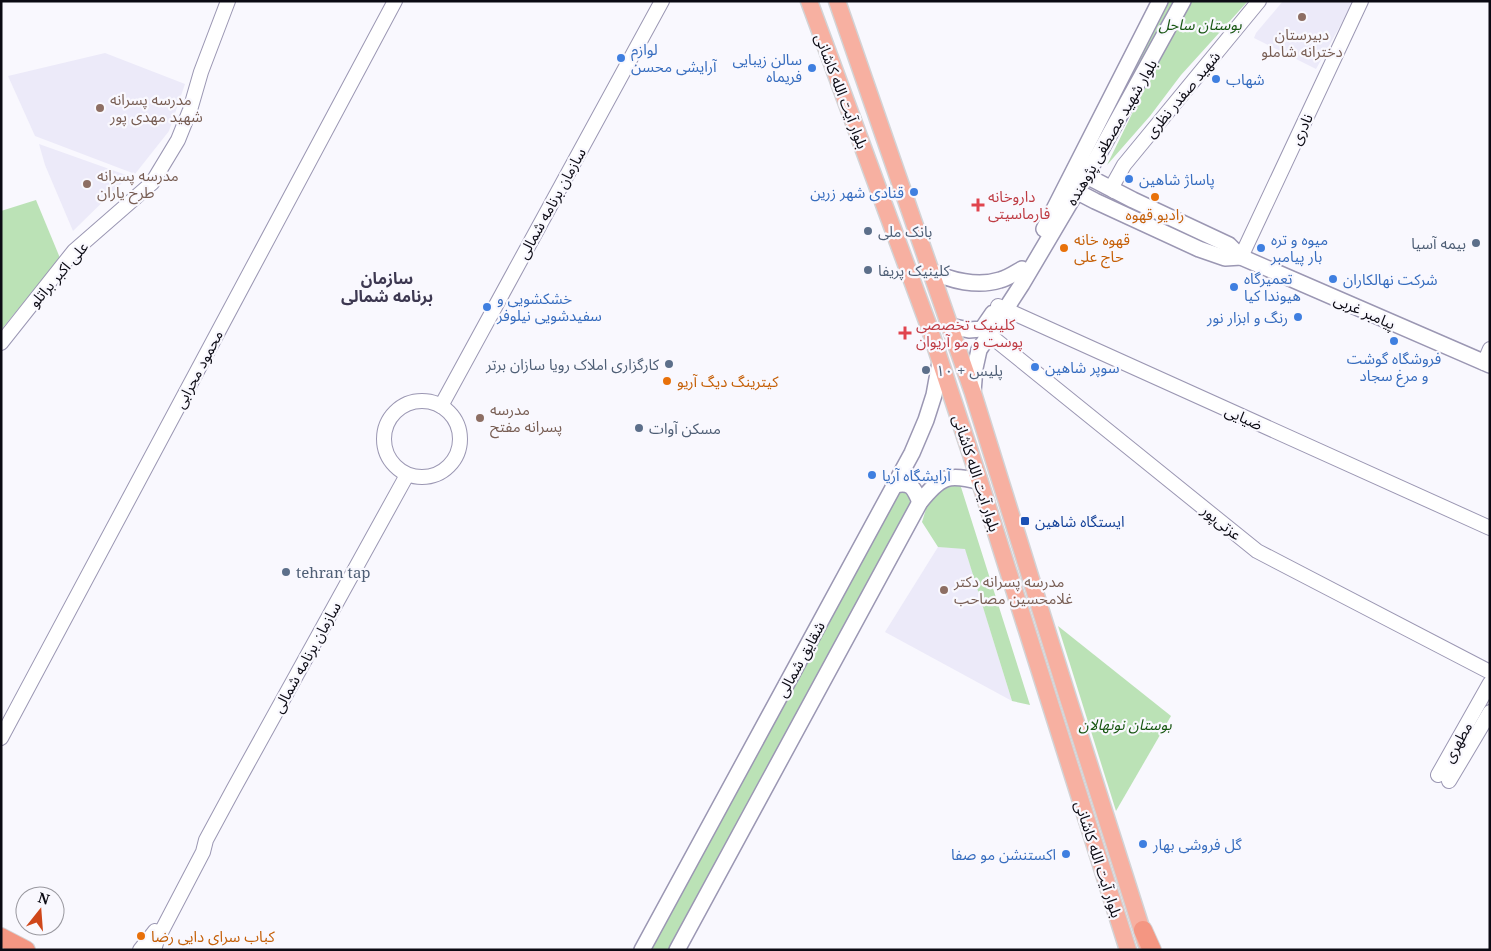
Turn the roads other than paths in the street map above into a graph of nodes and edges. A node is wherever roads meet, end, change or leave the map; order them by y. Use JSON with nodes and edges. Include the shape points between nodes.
{"nodes":[{"id":1,"x":228,"y":1,"type":"edge"},
{"id":2,"x":395,"y":1,"type":"edge"},
{"id":3,"x":662,"y":1,"type":"edge"},
{"id":4,"x":809,"y":1,"type":"edge"},
{"id":5,"x":838,"y":1,"type":"edge"},
{"id":6,"x":1160,"y":1,"type":"edge"},
{"id":7,"x":1183,"y":1,"type":"edge"},
{"id":8,"x":1259,"y":1,"type":"edge"},
{"id":9,"x":1361,"y":1,"type":"edge"},
{"id":10,"x":845,"y":21,"type":"junction"},
{"id":11,"x":819,"y":29,"type":"junction"},
{"id":12,"x":864,"y":78,"type":"junction"},
{"id":13,"x":840,"y":88,"type":"junction"},
{"id":14,"x":1080,"y":173,"type":"junction"},
{"id":15,"x":1072,"y":189,"type":"junction"},
{"id":16,"x":1114,"y":190,"type":"junction"},
{"id":17,"x":1241,"y":257,"type":"junction"},
{"id":18,"x":1022,"y":269,"type":"junction"},
{"id":19,"x":930,"y":270,"type":"junction"},
{"id":20,"x":1001,"y":308,"type":"junction"},
{"id":21,"x":950,"y":326,"type":"junction"},
{"id":22,"x":986,"y":332,"type":"junction"},
{"id":23,"x":1,"y":343,"type":"edge"},
{"id":24,"x":1488,"y":359,"type":"edge"},
{"id":25,"x":940,"y":362,"type":"junction"},
{"id":26,"x":973,"y":394,"type":"junction"},
{"id":27,"x":441,"y":406,"type":"junction"},
{"id":28,"x":407,"y":475,"type":"junction"},
{"id":29,"x":980,"y":482,"type":"junction"},
{"id":30,"x":895,"y":485,"type":"junction"},
{"id":31,"x":920,"y":502,"type":"junction"},
{"id":32,"x":1490,"y":528,"type":"edge"},
{"id":33,"x":1490,"y":672,"type":"edge"},
{"id":34,"x":1490,"y":683,"type":"edge"},
{"id":35,"x":1490,"y":712,"type":"edge"},
{"id":36,"x":1,"y":738,"type":"edge"},
{"id":37,"x":206,"y":840,"type":"junction"},
{"id":38,"x":1143,"y":930,"type":"joint"},
{"id":39,"x":1,"y":937,"type":"edge"},
{"id":40,"x":26,"y":950,"type":"edge"},
{"id":41,"x":140,"y":950,"type":"edge"},
{"id":42,"x":154,"y":950,"type":"edge"},
{"id":43,"x":642,"y":950,"type":"edge"},
{"id":44,"x":677,"y":950,"type":"edge"},
{"id":45,"x":1128,"y":950,"type":"edge"},
{"id":46,"x":1150,"y":950,"type":"edge"}],
"edges":[{"from":1,"to":23,"type":"street","name":"علی اکبر براتلو","via":[[178,140],[152,183],[74,250]]},
{"from":2,"to":36,"type":"street","name":"محمود محرابی"},
{"from":3,"to":27,"type":"street","name":"سازمان برنامه شمالی"},
{"from":4,"to":11,"type":"main road","name":"بلوار آیت الله کاشانی"},
{"from":5,"to":10,"type":"main road","name":"بلوار آیت الله کاشانی"},
{"from":6,"to":14,"type":"main road","name":"بلوار شهید مصطفی پژوهنده"},
{"from":7,"to":14,"type":"main road","name":"بلوار شهید مصطفی پژوهنده","via":[[1126,108]]},
{"from":8,"to":16,"type":"street","name":"شهید صفدر نظری","via":[[1124,165],[1114,183]]},
{"from":9,"to":17,"type":"street","name":"نادری"},
{"from":10,"to":11,"type":"main road","via":[[842,32],[833,39]]},
{"from":10,"to":12,"type":"main road","name":"بلوار آیت الله کاشانی"},
{"from":11,"to":13,"type":"main road","name":"بلوار آیت الله کاشانی"},
{"from":12,"to":13,"type":"main road","via":[[858,72],[847,70]]},
{"from":12,"to":19,"type":"main road","name":"بلوار آیت الله کاشانی"},
{"from":13,"to":25,"type":"main road","name":"بلوار آیت الله کاشانی"},
{"from":14,"to":15,"type":"main road","name":"بلوار شهید مصطفی پژوهنده"},
{"from":14,"to":16,"type":"main road","name":"پیامبر غربی"},
{"from":15,"to":17,"type":"main road","name":"پیامبر غربی","via":[[1199,249],[1225,258]]},
{"from":15,"to":18,"type":"main road","name":"بلوار شهید مصطفی پژوهنده"},
{"from":15,"to":20,"type":"main road","name":"بلوار شهید مصطفی پژوهنده"},
{"from":16,"to":17,"type":"main road","name":"پیامبر غربی","via":[[1230,244]]},
{"from":17,"to":24,"type":"main road","name":"پیامبر غربی"},
{"from":18,"to":19,"type":"main road","via":[[1000,280],[979,282],[956,281]]},
{"from":18,"to":20,"type":"main road","name":"بلوار شهید مصطفی پژوهنده"},
{"from":19,"to":21,"type":"main road","name":"بلوار آیت الله کاشانی"},
{"from":20,"to":22,"type":"main road","name":"بلوار شهید مصطفی پژوهنده"},
{"from":20,"to":32,"type":"street","name":"ضیایی"},
{"from":21,"to":22,"type":"main road"},
{"from":21,"to":26,"type":"main road","name":"بلوار آیت الله کاشانی"},
{"from":22,"to":26,"type":"main road","name":"بلوار شهید مصطفی پژوهنده","via":[[974,368]]},
{"from":22,"to":33,"type":"street","name":"عزتی‌پور","via":[[1257,551]]},
{"from":25,"to":29,"type":"main road","name":"بلوار آیت الله کاشانی"},
{"from":25,"to":30,"type":"main road","name":"شقایق شمالی","via":[[926,420]]},
{"from":26,"to":38,"type":"main road","name":"بلوار آیت الله کاشانی"},
{"from":27,"to":28,"type":"street","via":[[457,422],[460,445],[456,456],[441,473],[418,478]]},
{"from":27,"to":28,"type":"street","via":[[430,401],[417,401],[395,411],[388,420],[384,430],[385,452],[394,466]]},
{"from":28,"to":37,"type":"street","name":"سازمان برنامه شمالی"},
{"from":29,"to":31,"type":"main road","name":"شقایق شمالی","via":[[953,476],[944,479],[933,486]]},
{"from":29,"to":45,"type":"main road","name":"بلوار آیت الله کاشانی"},
{"from":30,"to":31,"type":"main road","via":[[910,485]]},
{"from":30,"to":43,"type":"main road","name":"شقایق شمالی"},
{"from":31,"to":44,"type":"main road","name":"شقایق شمالی"},
{"from":34,"to":35,"type":"street","name":"مطهری","via":[[1444,778]]},
{"from":37,"to":41,"type":"street","via":[[200,844],[151,938]]},
{"from":37,"to":42,"type":"street"},
{"from":38,"to":46,"type":"highway"},
{"from":39,"to":40,"type":"highway"}]}
